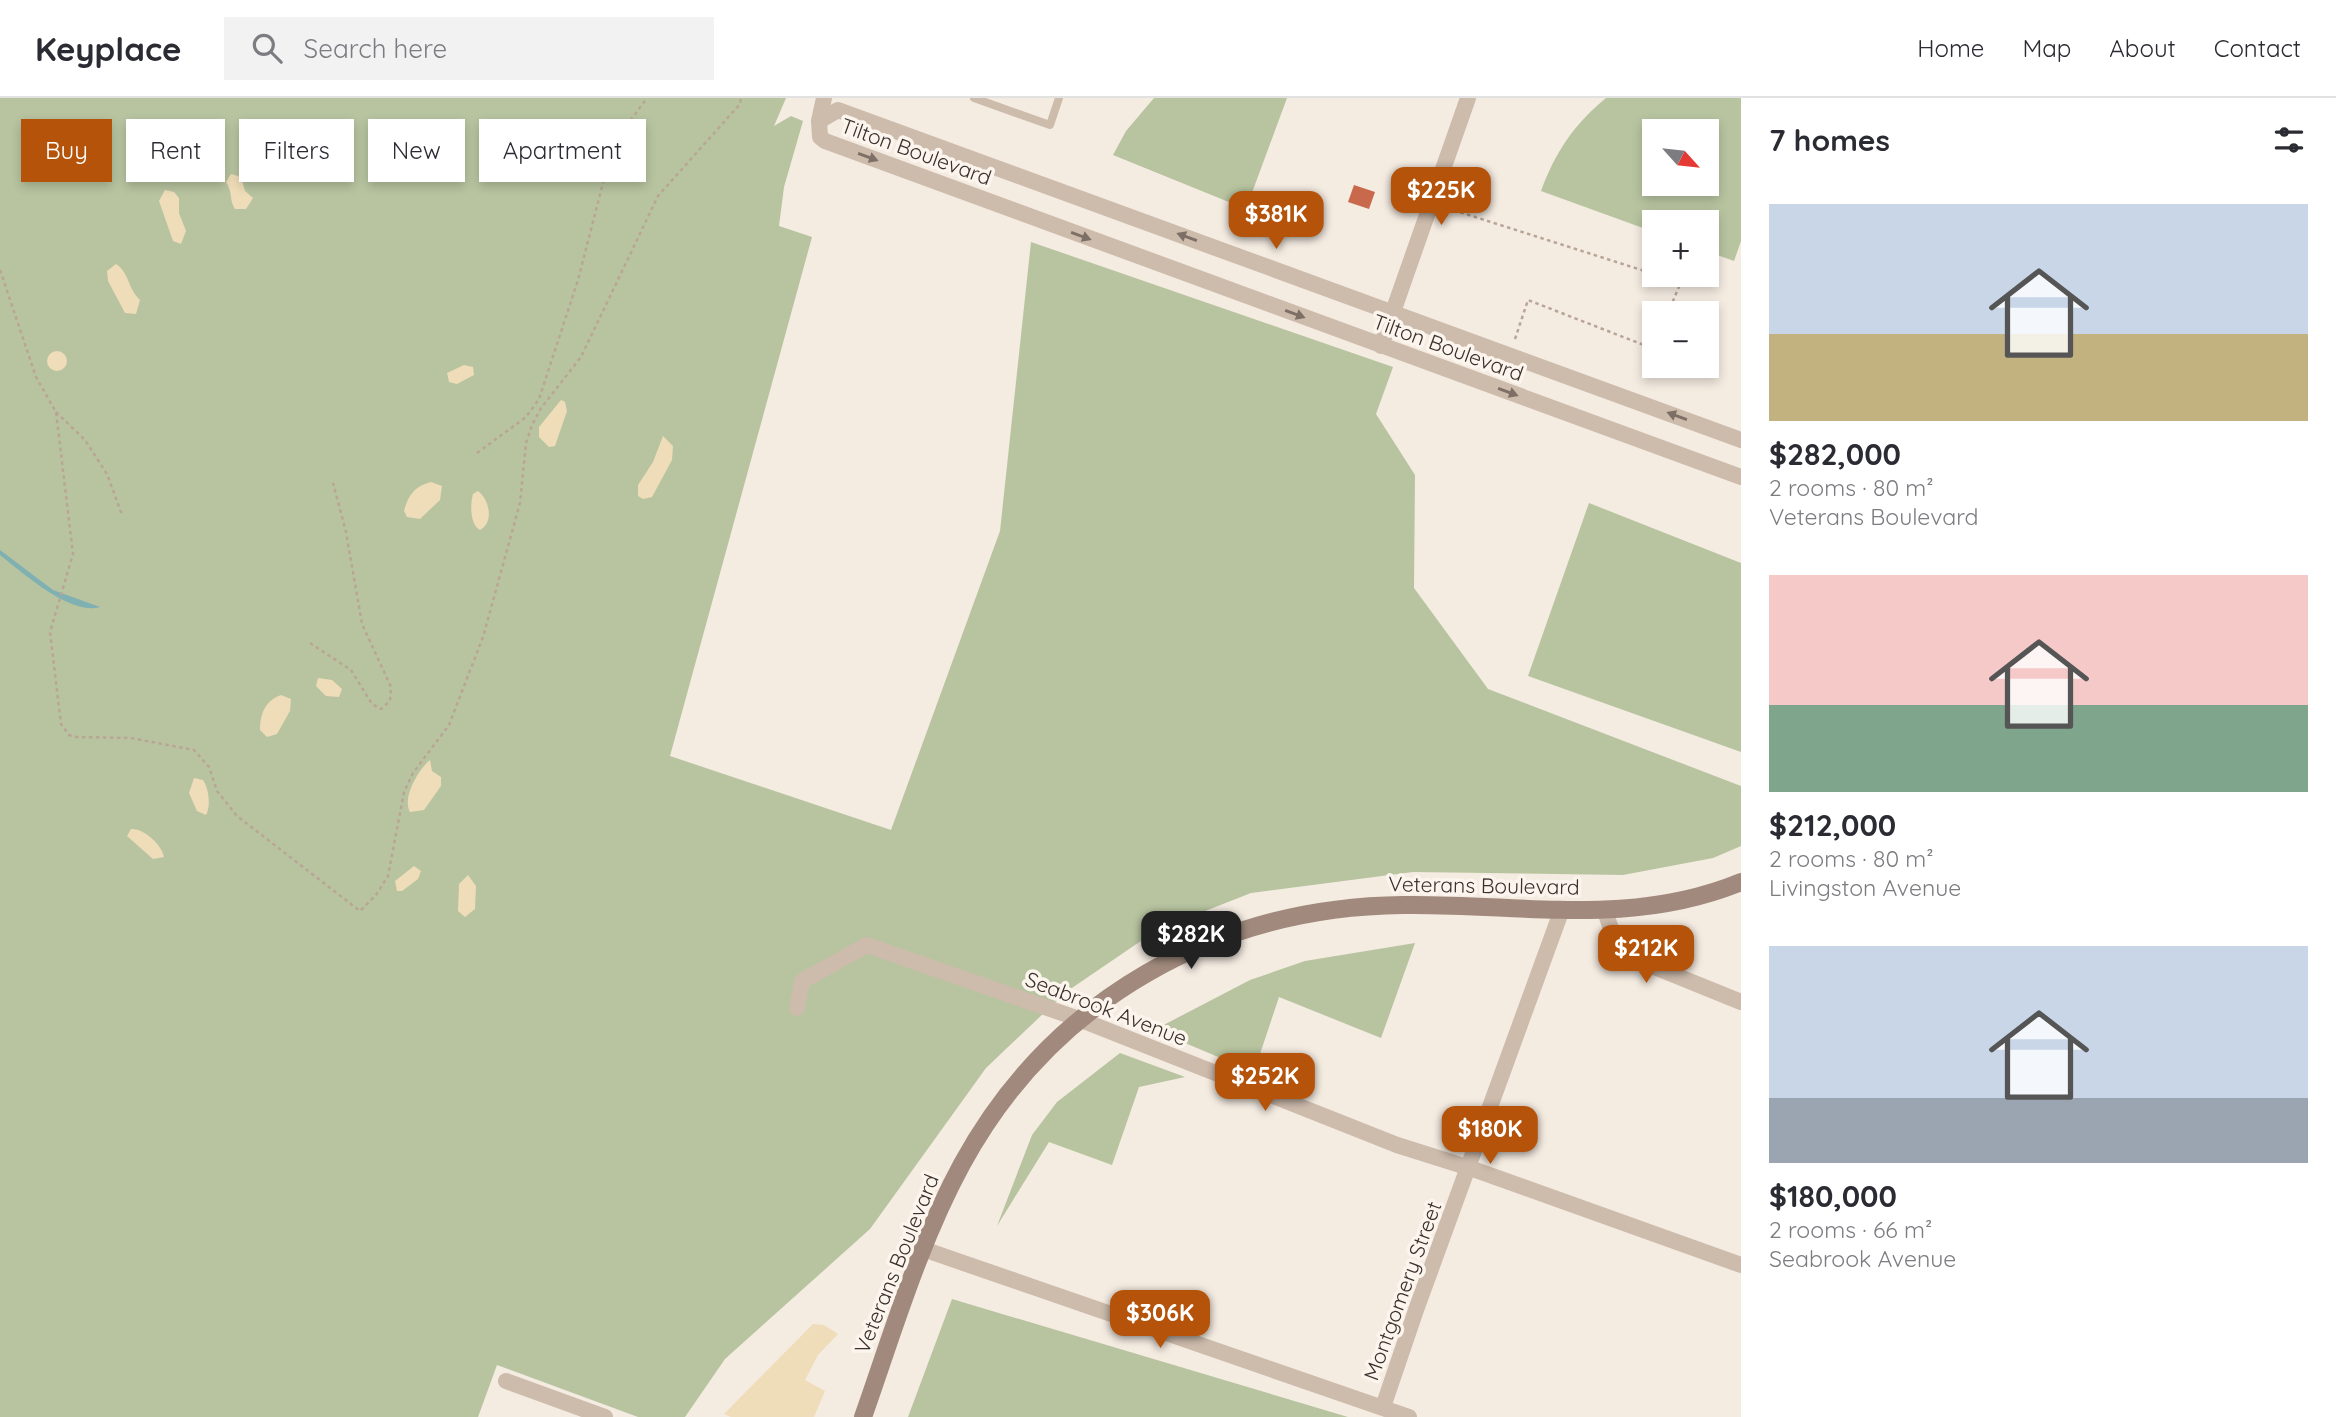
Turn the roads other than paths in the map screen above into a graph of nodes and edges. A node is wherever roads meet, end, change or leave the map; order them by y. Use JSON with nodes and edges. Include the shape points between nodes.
{"nodes":[{"id":1,"x":824,"y":98,"type":"edge"},
{"id":2,"x":974,"y":98,"type":"edge"},
{"id":3,"x":1059,"y":98,"type":"edge"},
{"id":4,"x":1468,"y":98,"type":"edge"},
{"id":5,"x":819,"y":121,"type":"junction"},
{"id":6,"x":1391,"y":313,"type":"junction"},
{"id":7,"x":1381,"y":346,"type":"junction"},
{"id":8,"x":1741,"y":440,"type":"edge"},
{"id":9,"x":1741,"y":477,"type":"edge"},
{"id":10,"x":1741,"y":882,"type":"edge"},
{"id":11,"x":1604,"y":909,"type":"junction"},
{"id":12,"x":1561,"y":912,"type":"junction"},
{"id":13,"x":1741,"y":1002,"type":"edge"},
{"id":14,"x":797,"y":1008,"type":"dead end"},
{"id":15,"x":1079,"y":1020,"type":"junction"},
{"id":16,"x":1470,"y":1168,"type":"junction"},
{"id":17,"x":923,"y":1249,"type":"junction"},
{"id":18,"x":1741,"y":1265,"type":"edge"},
{"id":19,"x":506,"y":1381,"type":"dead end"},
{"id":20,"x":1384,"y":1407,"type":"junction"},
{"id":21,"x":606,"y":1417,"type":"edge"},
{"id":22,"x":863,"y":1417,"type":"edge"},
{"id":23,"x":1409,"y":1417,"type":"edge"}],
"edges":[{"from":1,"to":5,"type":"street"},
{"from":2,"to":3,"type":"lane","via":[[1050,125]]},
{"from":4,"to":6,"type":"street"},
{"from":6,"to":5,"type":"street","name":"Tilton Boulevard","one_way":true,"via":[[838,110]]},
{"from":5,"to":7,"type":"street","name":"Tilton Boulevard","one_way":true,"via":[[820,137],[825,141]]},
{"from":6,"to":7,"type":"street"},
{"from":8,"to":6,"type":"street","name":"Tilton Boulevard","one_way":true},
{"from":7,"to":9,"type":"street","name":"Tilton Boulevard","one_way":true},
{"from":10,"to":11,"type":"main road","name":"Veterans Boulevard","via":[[1652,906]]},
{"from":11,"to":12,"type":"main road","name":"Veterans Boulevard"},
{"from":11,"to":13,"type":"street","via":[[1614,934],[1640,964]]},
{"from":12,"to":15,"type":"main road","name":"Veterans Boulevard","via":[[1402,905],[1288,919],[1219,937],[1158,965]]},
{"from":12,"to":16,"type":"street","name":"Montgomery Street"},
{"from":14,"to":15,"type":"street","name":"Seabrook Avenue","via":[[802,981],[867,945]]},
{"from":15,"to":16,"type":"street","name":"Seabrook Avenue","via":[[1397,1145]]},
{"from":15,"to":17,"type":"main road","name":"Veterans Boulevard","via":[[1044,1051],[1005,1100],[962,1164]]},
{"from":16,"to":18,"type":"street","name":"Seabrook Avenue"},
{"from":16,"to":20,"type":"street","name":"Montgomery Street"},
{"from":17,"to":20,"type":"street"},
{"from":17,"to":22,"type":"main road","name":"Veterans Boulevard"},
{"from":19,"to":21,"type":"street"},
{"from":20,"to":23,"type":"street"}]}
